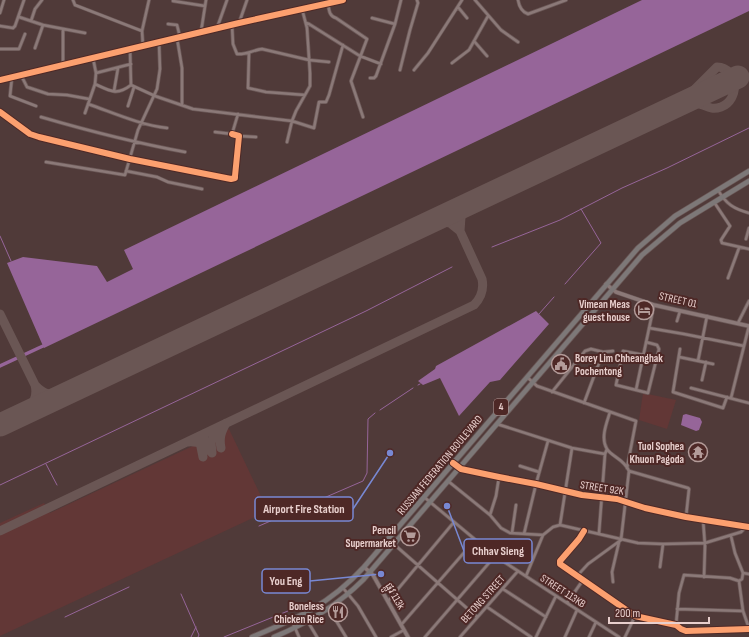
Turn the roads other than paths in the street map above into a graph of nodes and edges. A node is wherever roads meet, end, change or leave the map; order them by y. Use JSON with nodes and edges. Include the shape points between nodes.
{"nodes":[{"id":1,"x":4,"y":0,"type":"edge"},
{"id":2,"x":24,"y":0,"type":"edge"},
{"id":3,"x":42,"y":0,"type":"edge"},
{"id":4,"x":73,"y":0,"type":"edge"},
{"id":5,"x":148,"y":0,"type":"edge"},
{"id":6,"x":206,"y":0,"type":"edge"},
{"id":7,"x":227,"y":0,"type":"edge"},
{"id":8,"x":247,"y":0,"type":"edge"},
{"id":9,"x":343,"y":0,"type":"edge"},
{"id":10,"x":401,"y":0,"type":"edge"},
{"id":11,"x":417,"y":0,"type":"edge"},
{"id":12,"x":462,"y":0,"type":"edge"},
{"id":13,"x":475,"y":0,"type":"edge"},
{"id":14,"x":518,"y":0,"type":"edge"},
{"id":15,"x":566,"y":0,"type":"edge"},
{"id":16,"x":173,"y":1,"type":"dead end"},
{"id":17,"x":331,"y":2,"type":"edge"},
{"id":18,"x":205,"y":6,"type":"junction"},
{"id":19,"x":458,"y":8,"type":"junction"},
{"id":20,"x":302,"y":9,"type":"junction"},
{"id":21,"x":0,"y":13,"type":"edge"},
{"id":22,"x":488,"y":16,"type":"junction"},
{"id":23,"x":19,"y":17,"type":"junction"},
{"id":24,"x":372,"y":18,"type":"dead end"},
{"id":25,"x":467,"y":18,"type":"dead end"},
{"id":26,"x":32,"y":21,"type":"junction"},
{"id":27,"x":239,"y":23,"type":"junction"},
{"id":28,"x":306,"y":23,"type":"junction"},
{"id":29,"x":168,"y":24,"type":"dead end"},
{"id":30,"x":232,"y":24,"type":"junction"},
{"id":31,"x":395,"y":24,"type":"junction"},
{"id":32,"x":43,"y":25,"type":"junction"},
{"id":33,"x":0,"y":26,"type":"edge"},
{"id":34,"x":217,"y":28,"type":"junction"},
{"id":35,"x":63,"y":29,"type":"junction"},
{"id":36,"x":142,"y":31,"type":"junction"},
{"id":37,"x":201,"y":32,"type":"junction"},
{"id":38,"x":85,"y":33,"type":"dead end"},
{"id":39,"x":25,"y":34,"type":"dead end"},
{"id":40,"x":179,"y":37,"type":"junction"},
{"id":41,"x":474,"y":41,"type":"junction"},
{"id":42,"x":159,"y":42,"type":"junction"},
{"id":43,"x":518,"y":42,"type":"dead end"},
{"id":44,"x":343,"y":45,"type":"junction"},
{"id":45,"x":143,"y":46,"type":"junction"},
{"id":46,"x":35,"y":48,"type":"dead end"},
{"id":47,"x":0,"y":49,"type":"edge"},
{"id":48,"x":130,"y":49,"type":"junction"},
{"id":49,"x":249,"y":53,"type":"junction"},
{"id":50,"x":360,"y":56,"type":"junction"},
{"id":51,"x":487,"y":56,"type":"dead end"},
{"id":52,"x":92,"y":58,"type":"junction"},
{"id":53,"x":309,"y":60,"type":"junction"},
{"id":54,"x":329,"y":62,"type":"dead end"},
{"id":55,"x":452,"y":63,"type":"dead end"},
{"id":56,"x":131,"y":64,"type":"junction"},
{"id":57,"x":381,"y":64,"type":"junction"},
{"id":58,"x":63,"y":65,"type":"junction"},
{"id":59,"x":118,"y":68,"type":"junction"},
{"id":60,"x":400,"y":70,"type":"dead end"},
{"id":61,"x":414,"y":70,"type":"dead end"},
{"id":62,"x":96,"y":73,"type":"junction"},
{"id":63,"x":21,"y":75,"type":"junction"},
{"id":64,"x":12,"y":77,"type":"junction"},
{"id":65,"x":370,"y":78,"type":"dead end"},
{"id":66,"x":0,"y":80,"type":"edge"},
{"id":67,"x":95,"y":84,"type":"junction"},
{"id":68,"x":133,"y":86,"type":"junction"},
{"id":69,"x":114,"y":91,"type":"junction"},
{"id":70,"x":155,"y":96,"type":"junction"},
{"id":71,"x":305,"y":96,"type":"junction"},
{"id":72,"x":89,"y":99,"type":"junction"},
{"id":73,"x":88,"y":104,"type":"junction"},
{"id":74,"x":182,"y":105,"type":"junction"},
{"id":75,"x":36,"y":106,"type":"dead end"},
{"id":76,"x":128,"y":106,"type":"dead end"},
{"id":77,"x":0,"y":112,"type":"edge"},
{"id":78,"x":85,"y":113,"type":"dead end"},
{"id":79,"x":238,"y":114,"type":"junction"},
{"id":80,"x":41,"y":117,"type":"dead end"},
{"id":81,"x":363,"y":117,"type":"dead end"},
{"id":82,"x":292,"y":121,"type":"junction"},
{"id":83,"x":141,"y":123,"type":"junction"},
{"id":84,"x":167,"y":128,"type":"dead end"},
{"id":85,"x":215,"y":132,"type":"dead end"},
{"id":86,"x":232,"y":134,"type":"junction"},
{"id":87,"x":239,"y":136,"type":"junction"},
{"id":88,"x":256,"y":137,"type":"dead end"},
{"id":89,"x":134,"y":142,"type":"junction"},
{"id":90,"x":287,"y":142,"type":"dead end"},
{"id":91,"x":185,"y":152,"type":"dead end"},
{"id":92,"x":130,"y":159,"type":"junction"},
{"id":93,"x":46,"y":162,"type":"dead end"},
{"id":94,"x":126,"y":171,"type":"junction"},
{"id":95,"x":749,"y":171,"type":"edge"},
{"id":96,"x":749,"y":181,"type":"edge"},
{"id":97,"x":202,"y":190,"type":"dead end"},
{"id":98,"x":718,"y":190,"type":"junction"},
{"id":99,"x":722,"y":198,"type":"junction"},
{"id":100,"x":714,"y":202,"type":"junction"},
{"id":101,"x":749,"y":213,"type":"edge"},
{"id":102,"x":749,"y":228,"type":"edge"},
{"id":103,"x":746,"y":239,"type":"dead end"},
{"id":104,"x":739,"y":248,"type":"junction"},
{"id":105,"x":749,"y":249,"type":"edge"},
{"id":106,"x":728,"y":278,"type":"dead end"},
{"id":107,"x":606,"y":284,"type":"junction"},
{"id":108,"x":612,"y":289,"type":"junction"},
{"id":109,"x":749,"y":301,"type":"edge"},
{"id":110,"x":654,"y":304,"type":"junction"},
{"id":111,"x":680,"y":310,"type":"junction"},
{"id":112,"x":707,"y":316,"type":"junction"},
{"id":113,"x":677,"y":321,"type":"dead end"},
{"id":114,"x":738,"y":324,"type":"junction"},
{"id":115,"x":749,"y":326,"type":"edge"},
{"id":116,"x":649,"y":328,"type":"junction"},
{"id":117,"x":702,"y":338,"type":"junction"},
{"id":118,"x":646,"y":342,"type":"junction"},
{"id":119,"x":744,"y":346,"type":"junction"},
{"id":120,"x":680,"y":349,"type":"dead end"},
{"id":121,"x":613,"y":351,"type":"dead end"},
{"id":122,"x":603,"y":352,"type":"junction"},
{"id":123,"x":644,"y":355,"type":"junction"},
{"id":124,"x":679,"y":357,"type":"junction"},
{"id":125,"x":698,"y":361,"type":"junction"},
{"id":126,"x":706,"y":362,"type":"junction"},
{"id":127,"x":713,"y":364,"type":"dead end"},
{"id":128,"x":526,"y":377,"type":"junction"},
{"id":129,"x":702,"y":380,"type":"dead end"},
{"id":130,"x":532,"y":382,"type":"junction"},
{"id":131,"x":692,"y":388,"type":"dead end"},
{"id":132,"x":636,"y":390,"type":"junction"},
{"id":133,"x":552,"y":392,"type":"junction"},
{"id":134,"x":727,"y":397,"type":"junction"},
{"id":135,"x":731,"y":398,"type":"junction"},
{"id":136,"x":584,"y":403,"type":"junction"},
{"id":137,"x":749,"y":403,"type":"edge"},
{"id":138,"x":610,"y":412,"type":"junction"},
{"id":139,"x":497,"y":424,"type":"junction"},
{"id":140,"x":548,"y":441,"type":"junction"},
{"id":141,"x":572,"y":448,"type":"junction"},
{"id":142,"x":607,"y":449,"type":"junction"},
{"id":143,"x":605,"y":454,"type":"junction"},
{"id":144,"x":453,"y":463,"type":"junction"},
{"id":145,"x":520,"y":466,"type":"dead end"},
{"id":146,"x":459,"y":467,"type":"junction"},
{"id":147,"x":628,"y":470,"type":"junction"},
{"id":148,"x":539,"y":472,"type":"junction"},
{"id":149,"x":499,"y":477,"type":"junction"},
{"id":150,"x":448,"y":481,"type":"junction"},
{"id":151,"x":536,"y":484,"type":"junction"},
{"id":152,"x":565,"y":492,"type":"junction"},
{"id":153,"x":424,"y":497,"type":"junction"},
{"id":154,"x":601,"y":497,"type":"junction"},
{"id":155,"x":430,"y":502,"type":"junction"},
{"id":156,"x":626,"y":502,"type":"junction"},
{"id":157,"x":516,"y":505,"type":"dead end"},
{"id":158,"x":490,"y":515,"type":"junction"},
{"id":159,"x":686,"y":516,"type":"junction"},
{"id":160,"x":702,"y":519,"type":"junction"},
{"id":161,"x":454,"y":522,"type":"junction"},
{"id":162,"x":560,"y":525,"type":"junction"},
{"id":163,"x":748,"y":527,"type":"edge"},
{"id":164,"x":584,"y":531,"type":"junction"},
{"id":165,"x":512,"y":533,"type":"junction"},
{"id":166,"x":599,"y":533,"type":"junction"},
{"id":167,"x":524,"y":534,"type":"junction"},
{"id":168,"x":543,"y":535,"type":"junction"},
{"id":169,"x":731,"y":536,"type":"junction"},
{"id":170,"x":388,"y":540,"type":"junction"},
{"id":171,"x":475,"y":540,"type":"junction"},
{"id":172,"x":620,"y":541,"type":"junction"},
{"id":173,"x":705,"y":542,"type":"junction"},
{"id":174,"x":663,"y":544,"type":"junction"},
{"id":175,"x":394,"y":545,"type":"junction"},
{"id":176,"x":495,"y":556,"type":"junction"},
{"id":177,"x":418,"y":566,"type":"junction"},
{"id":178,"x":364,"y":567,"type":"junction"},
{"id":179,"x":660,"y":567,"type":"dead end"},
{"id":180,"x":518,"y":571,"type":"junction"},
{"id":181,"x":370,"y":572,"type":"junction"},
{"id":182,"x":743,"y":573,"type":"junction"},
{"id":183,"x":749,"y":574,"type":"edge"},
{"id":184,"x":526,"y":576,"type":"junction"},
{"id":185,"x":577,"y":576,"type":"junction"},
{"id":186,"x":704,"y":577,"type":"junction"},
{"id":187,"x":583,"y":580,"type":"junction"},
{"id":188,"x":739,"y":581,"type":"junction"},
{"id":189,"x":437,"y":582,"type":"junction"},
{"id":190,"x":613,"y":582,"type":"dead end"},
{"id":191,"x":343,"y":588,"type":"junction"},
{"id":192,"x":503,"y":589,"type":"junction"},
{"id":193,"x":349,"y":594,"type":"junction"},
{"id":194,"x":556,"y":596,"type":"junction"},
{"id":195,"x":456,"y":599,"type":"junction"},
{"id":196,"x":388,"y":601,"type":"junction"},
{"id":197,"x":567,"y":603,"type":"junction"},
{"id":198,"x":487,"y":607,"type":"junction"},
{"id":199,"x":329,"y":608,"type":"junction"},
{"id":200,"x":678,"y":609,"type":"junction"},
{"id":201,"x":578,"y":610,"type":"junction"},
{"id":202,"x":743,"y":611,"type":"junction"},
{"id":203,"x":635,"y":616,"type":"junction"},
{"id":204,"x":546,"y":617,"type":"junction"},
{"id":205,"x":477,"y":618,"type":"junction"},
{"id":206,"x":292,"y":621,"type":"junction"},
{"id":207,"x":308,"y":622,"type":"junction"},
{"id":208,"x":596,"y":622,"type":"junction"},
{"id":209,"x":401,"y":625,"type":"junction"},
{"id":210,"x":676,"y":625,"type":"junction"},
{"id":211,"x":296,"y":628,"type":"junction"},
{"id":212,"x":749,"y":629,"type":"edge"},
{"id":213,"x":404,"y":630,"type":"junction"},
{"id":214,"x":463,"y":633,"type":"junction"},
{"id":215,"x":260,"y":635,"type":"edge"},
{"id":216,"x":614,"y":635,"type":"edge"},
{"id":217,"x":252,"y":637,"type":"edge"},
{"id":218,"x":274,"y":637,"type":"edge"},
{"id":219,"x":299,"y":637,"type":"edge"},
{"id":220,"x":317,"y":637,"type":"edge"},
{"id":221,"x":346,"y":637,"type":"edge"},
{"id":222,"x":376,"y":637,"type":"edge"},
{"id":223,"x":391,"y":637,"type":"edge"},
{"id":224,"x":408,"y":637,"type":"edge"},
{"id":225,"x":425,"y":637,"type":"edge"},
{"id":226,"x":460,"y":637,"type":"edge"},
{"id":227,"x":465,"y":637,"type":"edge"},
{"id":228,"x":531,"y":637,"type":"edge"},
{"id":229,"x":536,"y":637,"type":"edge"},
{"id":230,"x":565,"y":637,"type":"edge"},
{"id":231,"x":589,"y":637,"type":"edge"},
{"id":232,"x":619,"y":637,"type":"edge"},
{"id":233,"x":625,"y":637,"type":"edge"}],
"edges":[{"from":1,"to":21,"type":"street"},
{"from":2,"to":23,"type":"street"},
{"from":3,"to":26,"type":"street","via":[[35,9]]},
{"from":4,"to":36,"type":"street","via":[[75,5]]},
{"from":5,"to":36,"type":"street"},
{"from":6,"to":18,"type":"street"},
{"from":7,"to":34,"type":"street"},
{"from":8,"to":27,"type":"street"},
{"from":9,"to":17,"type":"street"},
{"from":10,"to":31,"type":"street"},
{"from":11,"to":60,"type":"street"},
{"from":12,"to":19,"type":"street"},
{"from":13,"to":22,"type":"street"},
{"from":14,"to":15,"type":"street","via":[[525,13],[531,14]]},
{"from":16,"to":18,"type":"street"},
{"from":17,"to":20,"type":"street"},
{"from":17,"to":50,"type":"street","via":[[330,14],[366,39]]},
{"from":18,"to":37,"type":"street"},
{"from":19,"to":25,"type":"street"},
{"from":19,"to":61,"type":"street"},
{"from":20,"to":27,"type":"street"},
{"from":20,"to":28,"type":"street"},
{"from":22,"to":41,"type":"street"},
{"from":22,"to":43,"type":"street","via":[[501,30]]},
{"from":23,"to":26,"type":"street"},
{"from":23,"to":33,"type":"street","via":[[14,27]]},
{"from":24,"to":31,"type":"street"},
{"from":26,"to":32,"type":"street"},
{"from":27,"to":30,"type":"street"},
{"from":28,"to":44,"type":"street"},
{"from":28,"to":53,"type":"street"},
{"from":29,"to":40,"type":"street","via":[[177,25]]},
{"from":30,"to":34,"type":"street"},
{"from":30,"to":49,"type":"street","via":[[236,53]]},
{"from":31,"to":57,"type":"street"},
{"from":32,"to":35,"type":"street"},
{"from":32,"to":46,"type":"street"},
{"from":34,"to":37,"type":"street"},
{"from":35,"to":38,"type":"street"},
{"from":35,"to":58,"type":"street"},
{"from":36,"to":45,"type":"street"},
{"from":37,"to":40,"type":"street"},
{"from":39,"to":47,"type":"street","via":[[20,49]]},
{"from":40,"to":42,"type":"street"},
{"from":40,"to":74,"type":"street"},
{"from":41,"to":51,"type":"street"},
{"from":41,"to":55,"type":"street","via":[[469,50]]},
{"from":42,"to":45,"type":"street"},
{"from":42,"to":70,"type":"street","via":[[160,69]]},
{"from":44,"to":50,"type":"street"},
{"from":44,"to":82,"type":"street","via":[[329,96],[326,102],[319,102],[315,127]]},
{"from":45,"to":48,"type":"street"},
{"from":48,"to":52,"type":"street"},
{"from":48,"to":56,"type":"street"},
{"from":49,"to":53,"type":"street","via":[[262,49]]},
{"from":49,"to":71,"type":"street","via":[[249,89]]},
{"from":50,"to":57,"type":"street"},
{"from":50,"to":81,"type":"street","via":[[351,83]]},
{"from":52,"to":58,"type":"street"},
{"from":52,"to":62,"type":"street"},
{"from":53,"to":54,"type":"street"},
{"from":53,"to":71,"type":"street","via":[[310,86]]},
{"from":56,"to":59,"type":"street"},
{"from":56,"to":68,"type":"street"},
{"from":57,"to":65,"type":"street","via":[[376,76]]},
{"from":58,"to":63,"type":"street"},
{"from":59,"to":62,"type":"street"},
{"from":59,"to":69,"type":"street"},
{"from":62,"to":67,"type":"street"},
{"from":63,"to":64,"type":"street"},
{"from":63,"to":72,"type":"street","via":[[27,87],[41,93]]},
{"from":64,"to":66,"type":"street"},
{"from":64,"to":75,"type":"street","via":[[10,96]]},
{"from":67,"to":69,"type":"street"},
{"from":67,"to":72,"type":"street"},
{"from":68,"to":69,"type":"street","via":[[123,91]]},
{"from":68,"to":70,"type":"street"},
{"from":68,"to":76,"type":"street"},
{"from":70,"to":74,"type":"street"},
{"from":70,"to":83,"type":"street"},
{"from":71,"to":82,"type":"street"},
{"from":72,"to":73,"type":"street"},
{"from":73,"to":78,"type":"street"},
{"from":73,"to":83,"type":"street"},
{"from":74,"to":79,"type":"street","via":[[193,109]]},
{"from":77,"to":92,"type":"street","via":[[30,134]]},
{"from":79,"to":82,"type":"street"},
{"from":79,"to":86,"type":"street"},
{"from":80,"to":89,"type":"street"},
{"from":82,"to":90,"type":"street"},
{"from":83,"to":84,"type":"street"},
{"from":83,"to":89,"type":"street"},
{"from":85,"to":86,"type":"street"},
{"from":86,"to":87,"type":"street"},
{"from":87,"to":88,"type":"street"},
{"from":87,"to":92,"type":"street","via":[[233,178]]},
{"from":89,"to":91,"type":"street"},
{"from":89,"to":92,"type":"street"},
{"from":92,"to":94,"type":"street"},
{"from":93,"to":94,"type":"street","via":[[122,176]]},
{"from":94,"to":97,"type":"street"},
{"from":95,"to":98,"type":"highway","name":"RUSSIAN FEDERATION BOULEVARD","number":"4"},
{"from":96,"to":99,"type":"highway","name":"RUSSIAN FEDERATION BOULEVARD","number":"4"},
{"from":98,"to":99,"type":"street"},
{"from":98,"to":107,"type":"highway","name":"RUSSIAN FEDERATION BOULEVARD","number":"4","via":[[665,224],[638,248]]},
{"from":99,"to":100,"type":"highway","name":"RUSSIAN FEDERATION BOULEVARD","number":"4"},
{"from":99,"to":101,"type":"street","via":[[728,205]]},
{"from":100,"to":104,"type":"street","via":[[730,226],[721,242]]},
{"from":100,"to":108,"type":"highway","name":"RUSSIAN FEDERATION BOULEVARD","number":"4","via":[[680,223],[659,240]]},
{"from":102,"to":103,"type":"street"},
{"from":104,"to":105,"type":"street"},
{"from":104,"to":106,"type":"street"},
{"from":107,"to":108,"type":"street","name":"STREET 01"},
{"from":107,"to":128,"type":"highway","name":"RUSSIAN FEDERATION BOULEVARD","number":"4"},
{"from":108,"to":110,"type":"street","name":"STREET 01"},
{"from":108,"to":130,"type":"highway","name":"RUSSIAN FEDERATION BOULEVARD","number":"4"},
{"from":109,"to":114,"type":"street"},
{"from":110,"to":111,"type":"street","name":"STREET 01"},
{"from":110,"to":116,"type":"street"},
{"from":111,"to":112,"type":"street","name":"STREET 01"},
{"from":111,"to":113,"type":"street"},
{"from":112,"to":114,"type":"street","name":"STREET 01"},
{"from":112,"to":117,"type":"street"},
{"from":114,"to":115,"type":"street","name":"STREET 01"},
{"from":115,"to":119,"type":"street"},
{"from":116,"to":117,"type":"street"},
{"from":116,"to":118,"type":"street"},
{"from":117,"to":119,"type":"street"},
{"from":117,"to":125,"type":"street"},
{"from":118,"to":123,"type":"street"},
{"from":118,"to":132,"type":"street","via":[[659,346],[659,351],[649,391],[646,393]]},
{"from":119,"to":135,"type":"street"},
{"from":120,"to":124,"type":"street"},
{"from":121,"to":122,"type":"street"},
{"from":122,"to":133,"type":"street","via":[[591,349],[585,351]]},
{"from":122,"to":136,"type":"street"},
{"from":123,"to":132,"type":"street"},
{"from":123,"to":132,"type":"street","via":[[623,353],[616,385]]},
{"from":124,"to":125,"type":"street"},
{"from":124,"to":134,"type":"street","via":[[673,392],[722,408]]},
{"from":125,"to":126,"type":"street"},
{"from":126,"to":127,"type":"street"},
{"from":126,"to":129,"type":"street"},
{"from":128,"to":130,"type":"street"},
{"from":128,"to":144,"type":"highway","name":"RUSSIAN FEDERATION BOULEVARD","number":"4"},
{"from":130,"to":133,"type":"street"},
{"from":130,"to":139,"type":"highway","name":"RUSSIAN FEDERATION BOULEVARD","number":"4"},
{"from":131,"to":134,"type":"street"},
{"from":133,"to":136,"type":"street"},
{"from":134,"to":135,"type":"street"},
{"from":135,"to":137,"type":"street"},
{"from":136,"to":138,"type":"street"},
{"from":138,"to":142,"type":"street","via":[[604,435]]},
{"from":138,"to":147,"type":"street","via":[[636,421]]},
{"from":139,"to":140,"type":"street"},
{"from":139,"to":146,"type":"highway","name":"RUSSIAN FEDERATION BOULEVARD","number":"4"},
{"from":140,"to":141,"type":"street"},
{"from":140,"to":148,"type":"street"},
{"from":141,"to":143,"type":"street"},
{"from":141,"to":152,"type":"street"},
{"from":142,"to":143,"type":"street"},
{"from":142,"to":147,"type":"street","via":[[619,458]]},
{"from":143,"to":154,"type":"street"},
{"from":144,"to":146,"type":"street","name":"STREET 92K"},
{"from":144,"to":153,"type":"highway","name":"RUSSIAN FEDERATION BOULEVARD","number":"4"},
{"from":145,"to":148,"type":"street"},
{"from":146,"to":149,"type":"street","name":"STREET 92K"},
{"from":146,"to":150,"type":"highway","name":"RUSSIAN FEDERATION BOULEVARD","number":"4"},
{"from":147,"to":156,"type":"street"},
{"from":147,"to":159,"type":"street","via":[[688,488]]},
{"from":148,"to":151,"type":"street"},
{"from":149,"to":151,"type":"street","name":"STREET 92K"},
{"from":149,"to":158,"type":"street"},
{"from":150,"to":155,"type":"highway","name":"RUSSIAN FEDERATION BOULEVARD","number":"4"},
{"from":150,"to":158,"type":"street"},
{"from":151,"to":152,"type":"street","name":"STREET 92K"},
{"from":151,"to":167,"type":"street"},
{"from":152,"to":154,"type":"street","name":"STREET 92K"},
{"from":152,"to":162,"type":"street"},
{"from":153,"to":155,"type":"street","name":"STREET 113KB"},
{"from":153,"to":170,"type":"highway","name":"RUSSIAN FEDERATION BOULEVARD","number":"4"},
{"from":154,"to":156,"type":"street","name":"STREET 92K"},
{"from":154,"to":166,"type":"street"},
{"from":155,"to":161,"type":"street","name":"STREET 113KB"},
{"from":155,"to":175,"type":"highway","name":"RUSSIAN FEDERATION BOULEVARD","number":"4"},
{"from":156,"to":159,"type":"street","name":"STREET 92K"},
{"from":156,"to":172,"type":"street"},
{"from":157,"to":165,"type":"street"},
{"from":158,"to":165,"type":"street","via":[[501,528]]},
{"from":159,"to":160,"type":"street","name":"STREET 92K"},
{"from":160,"to":163,"type":"street","name":"STREET 92K"},
{"from":160,"to":173,"type":"street"},
{"from":161,"to":171,"type":"street","name":"STREET 113KB"},
{"from":161,"to":177,"type":"street"},
{"from":162,"to":164,"type":"street"},
{"from":162,"to":168,"type":"street"},
{"from":163,"to":169,"type":"street"},
{"from":164,"to":166,"type":"street"},
{"from":164,"to":185,"type":"street","via":[[560,563]]},
{"from":165,"to":167,"type":"street"},
{"from":166,"to":172,"type":"street"},
{"from":167,"to":168,"type":"street"},
{"from":168,"to":184,"type":"street"},
{"from":169,"to":173,"type":"street"},
{"from":169,"to":182,"type":"street"},
{"from":170,"to":175,"type":"street"},
{"from":170,"to":178,"type":"highway","name":"RUSSIAN FEDERATION BOULEVARD","number":"4"},
{"from":171,"to":176,"type":"street","name":"STREET 113KB"},
{"from":171,"to":189,"type":"street"},
{"from":172,"to":174,"type":"street"},
{"from":172,"to":185,"type":"street","via":[[588,564]]},
{"from":172,"to":190,"type":"street","via":[[612,572]]},
{"from":173,"to":174,"type":"street"},
{"from":173,"to":186,"type":"street"},
{"from":174,"to":179,"type":"street"},
{"from":175,"to":177,"type":"street"},
{"from":175,"to":181,"type":"highway","name":"RUSSIAN FEDERATION BOULEVARD","number":"4"},
{"from":176,"to":180,"type":"street","name":"STREET 113KB"},
{"from":176,"to":195,"type":"street"},
{"from":177,"to":189,"type":"street"},
{"from":177,"to":196,"type":"street"},
{"from":178,"to":181,"type":"street","name":"ផ្លូវ 113k"},
{"from":178,"to":191,"type":"highway","name":"RUSSIAN FEDERATION BOULEVARD","number":"4"},
{"from":180,"to":184,"type":"street","name":"STREET 113KB"},
{"from":180,"to":192,"type":"street","name":"BETONG STREET"},
{"from":181,"to":193,"type":"highway","name":"RUSSIAN FEDERATION BOULEVARD","number":"4"},
{"from":181,"to":196,"type":"street","name":"ផ្លូវ 113k"},
{"from":182,"to":183,"type":"street"},
{"from":182,"to":188,"type":"street"},
{"from":184,"to":194,"type":"street","name":"STREET 113KB"},
{"from":185,"to":187,"type":"street"},
{"from":186,"to":188,"type":"street"},
{"from":186,"to":200,"type":"street","via":[[684,576]]},
{"from":187,"to":197,"type":"street"},
{"from":187,"to":203,"type":"street"},
{"from":188,"to":202,"type":"street"},
{"from":189,"to":195,"type":"street"},
{"from":189,"to":209,"type":"street"},
{"from":191,"to":193,"type":"street"},
{"from":191,"to":206,"type":"highway","name":"RUSSIAN FEDERATION BOULEVARD","number":"4"},
{"from":192,"to":198,"type":"street","name":"BETONG STREET"},
{"from":192,"to":204,"type":"street"},
{"from":193,"to":199,"type":"highway","name":"RUSSIAN FEDERATION BOULEVARD","number":"4"},
{"from":193,"to":222,"type":"street"},
{"from":194,"to":197,"type":"street","name":"STREET 113KB"},
{"from":194,"to":204,"type":"street"},
{"from":195,"to":205,"type":"street"},
{"from":195,"to":225,"type":"street"},
{"from":196,"to":209,"type":"street","name":"ផ្លូវ 113k"},
{"from":197,"to":201,"type":"street","name":"STREET 113KB"},
{"from":198,"to":205,"type":"street","name":"BETONG STREET"},
{"from":198,"to":228,"type":"street"},
{"from":199,"to":207,"type":"highway","name":"RUSSIAN FEDERATION BOULEVARD","number":"4"},
{"from":199,"to":221,"type":"street"},
{"from":200,"to":202,"type":"street"},
{"from":200,"to":210,"type":"street"},
{"from":201,"to":208,"type":"street","name":"STREET 113KB"},
{"from":201,"to":230,"type":"street"},
{"from":202,"to":212,"type":"street"},
{"from":203,"to":210,"type":"street"},
{"from":203,"to":233,"type":"street"},
{"from":204,"to":229,"type":"street"},
{"from":205,"to":214,"type":"street","name":"BETONG STREET"},
{"from":206,"to":211,"type":"street"},
{"from":206,"to":215,"type":"highway","name":"RUSSIAN FEDERATION BOULEVARD","number":"4"},
{"from":207,"to":211,"type":"highway","name":"RUSSIAN FEDERATION BOULEVARD","number":"4"},
{"from":207,"to":220,"type":"street"},
{"from":208,"to":216,"type":"street","name":"STREET 113KB"},
{"from":208,"to":231,"type":"street"},
{"from":209,"to":213,"type":"street","name":"ផ្លូវ 113k"},
{"from":210,"to":212,"type":"street","via":[[686,631]]},
{"from":211,"to":218,"type":"highway","name":"RUSSIAN FEDERATION BOULEVARD","number":"4"},
{"from":211,"to":219,"type":"street"},
{"from":213,"to":223,"type":"street"},
{"from":213,"to":224,"type":"street","name":"ផ្លូវ 113k"},
{"from":214,"to":226,"type":"street","name":"BETONG STREET"},
{"from":214,"to":227,"type":"street"},
{"from":215,"to":217,"type":"highway","name":"RUSSIAN FEDERATION BOULEVARD","number":"4"},
{"from":216,"to":232,"type":"street","name":"STREET 113KB"}]}
